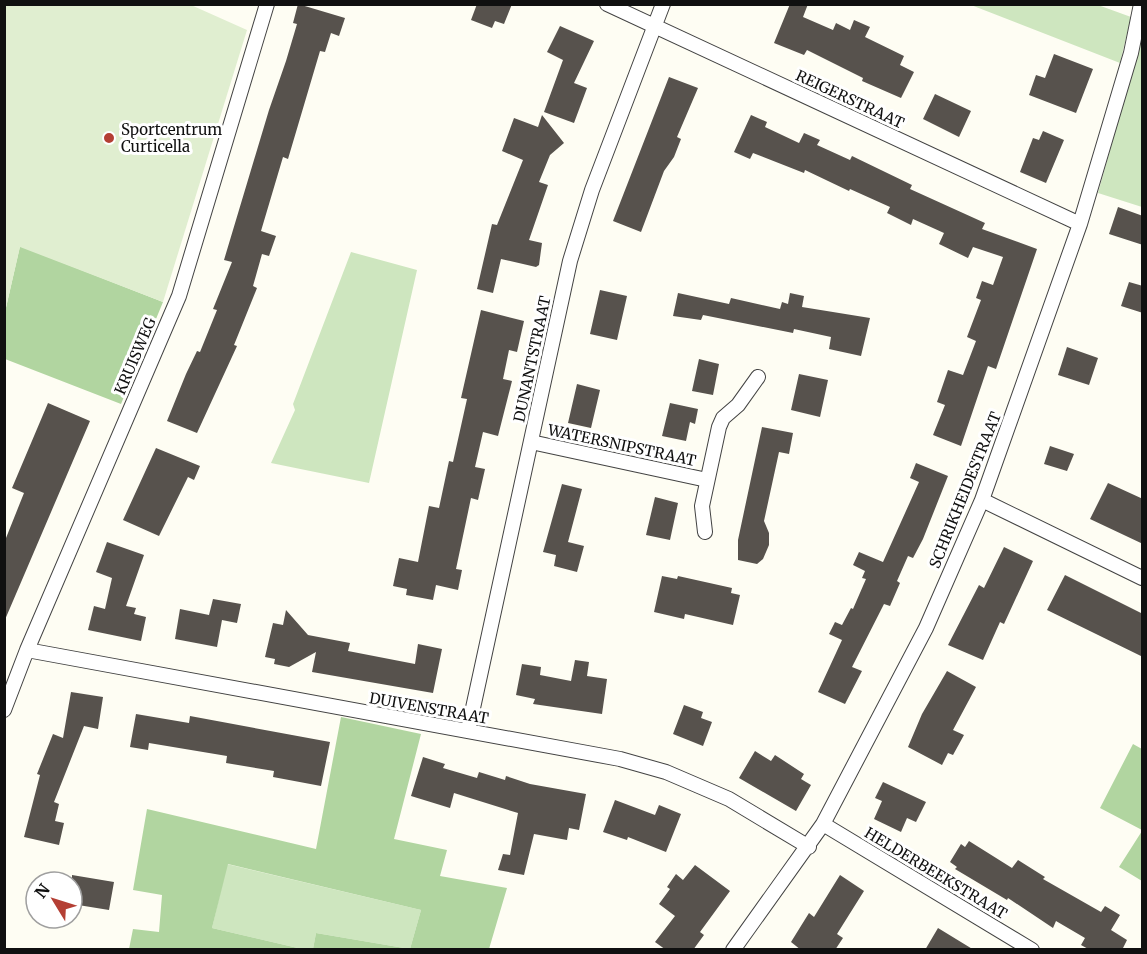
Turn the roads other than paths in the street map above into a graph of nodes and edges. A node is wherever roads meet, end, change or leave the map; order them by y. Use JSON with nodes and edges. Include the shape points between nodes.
{"nodes":[{"id":1,"x":267,"y":4,"type":"edge"},
{"id":2,"x":607,"y":4,"type":"edge"},
{"id":3,"x":663,"y":4,"type":"edge"},
{"id":4,"x":1141,"y":4,"type":"edge"},
{"id":5,"x":654,"y":27,"type":"junction"},
{"id":6,"x":1080,"y":224,"type":"junction"},
{"id":7,"x":758,"y":377,"type":"dead end"},
{"id":8,"x":531,"y":442,"type":"junction"},
{"id":9,"x":707,"y":480,"type":"junction"},
{"id":10,"x":982,"y":500,"type":"junction"},
{"id":11,"x":705,"y":532,"type":"dead end"},
{"id":12,"x":1143,"y":578,"type":"edge"},
{"id":13,"x":27,"y":650,"type":"junction"},
{"id":14,"x":4,"y":710,"type":"edge"},
{"id":15,"x":468,"y":731,"type":"junction"},
{"id":16,"x":823,"y":824,"type":"junction"},
{"id":17,"x":809,"y":847,"type":"junction"},
{"id":18,"x":733,"y":950,"type":"edge"},
{"id":19,"x":1032,"y":950,"type":"edge"}],
"edges":[{"from":1,"to":13,"type":"street","name":"KRUISWEG","via":[[179,296]]},
{"from":2,"to":5,"type":"street","name":"REIGERSTRAAT"},
{"from":3,"to":5,"type":"street","name":"DUNANTSTRAAT"},
{"from":4,"to":6,"type":"street","name":"SCHRIKHEIDESTRAAT","via":[[1131,53]]},
{"from":5,"to":6,"type":"street","name":"REIGERSTRAAT"},
{"from":5,"to":8,"type":"street","name":"DUNANTSTRAAT","via":[[579,229]]},
{"from":6,"to":10,"type":"street","name":"SCHRIKHEIDESTRAAT"},
{"from":7,"to":9,"type":"street","name":"WATERSNIPSTRAAT","via":[[723,418]]},
{"from":8,"to":9,"type":"street","name":"WATERSNIPSTRAAT"},
{"from":8,"to":15,"type":"street","name":"DUNANTSTRAAT"},
{"from":9,"to":11,"type":"street","name":"WATERSNIPSTRAAT","via":[[702,506]]},
{"from":10,"to":12,"type":"street"},
{"from":10,"to":16,"type":"street","name":"SCHRIKHEIDESTRAAT","via":[[926,628]]},
{"from":13,"to":14,"type":"street","name":"KRUISWEG"},
{"from":13,"to":15,"type":"street","name":"DUIVENSTRAAT"},
{"from":15,"to":17,"type":"street","name":"DUIVENSTRAAT","via":[[620,759],[666,772],[729,799]]},
{"from":16,"to":17,"type":"street","name":"SCHRIKHEIDESTRAAT"},
{"from":16,"to":19,"type":"street","name":"HELDERBEEKSTRAAT"},
{"from":17,"to":18,"type":"street","name":"SCHRIKHEIDESTRAAT"}]}
